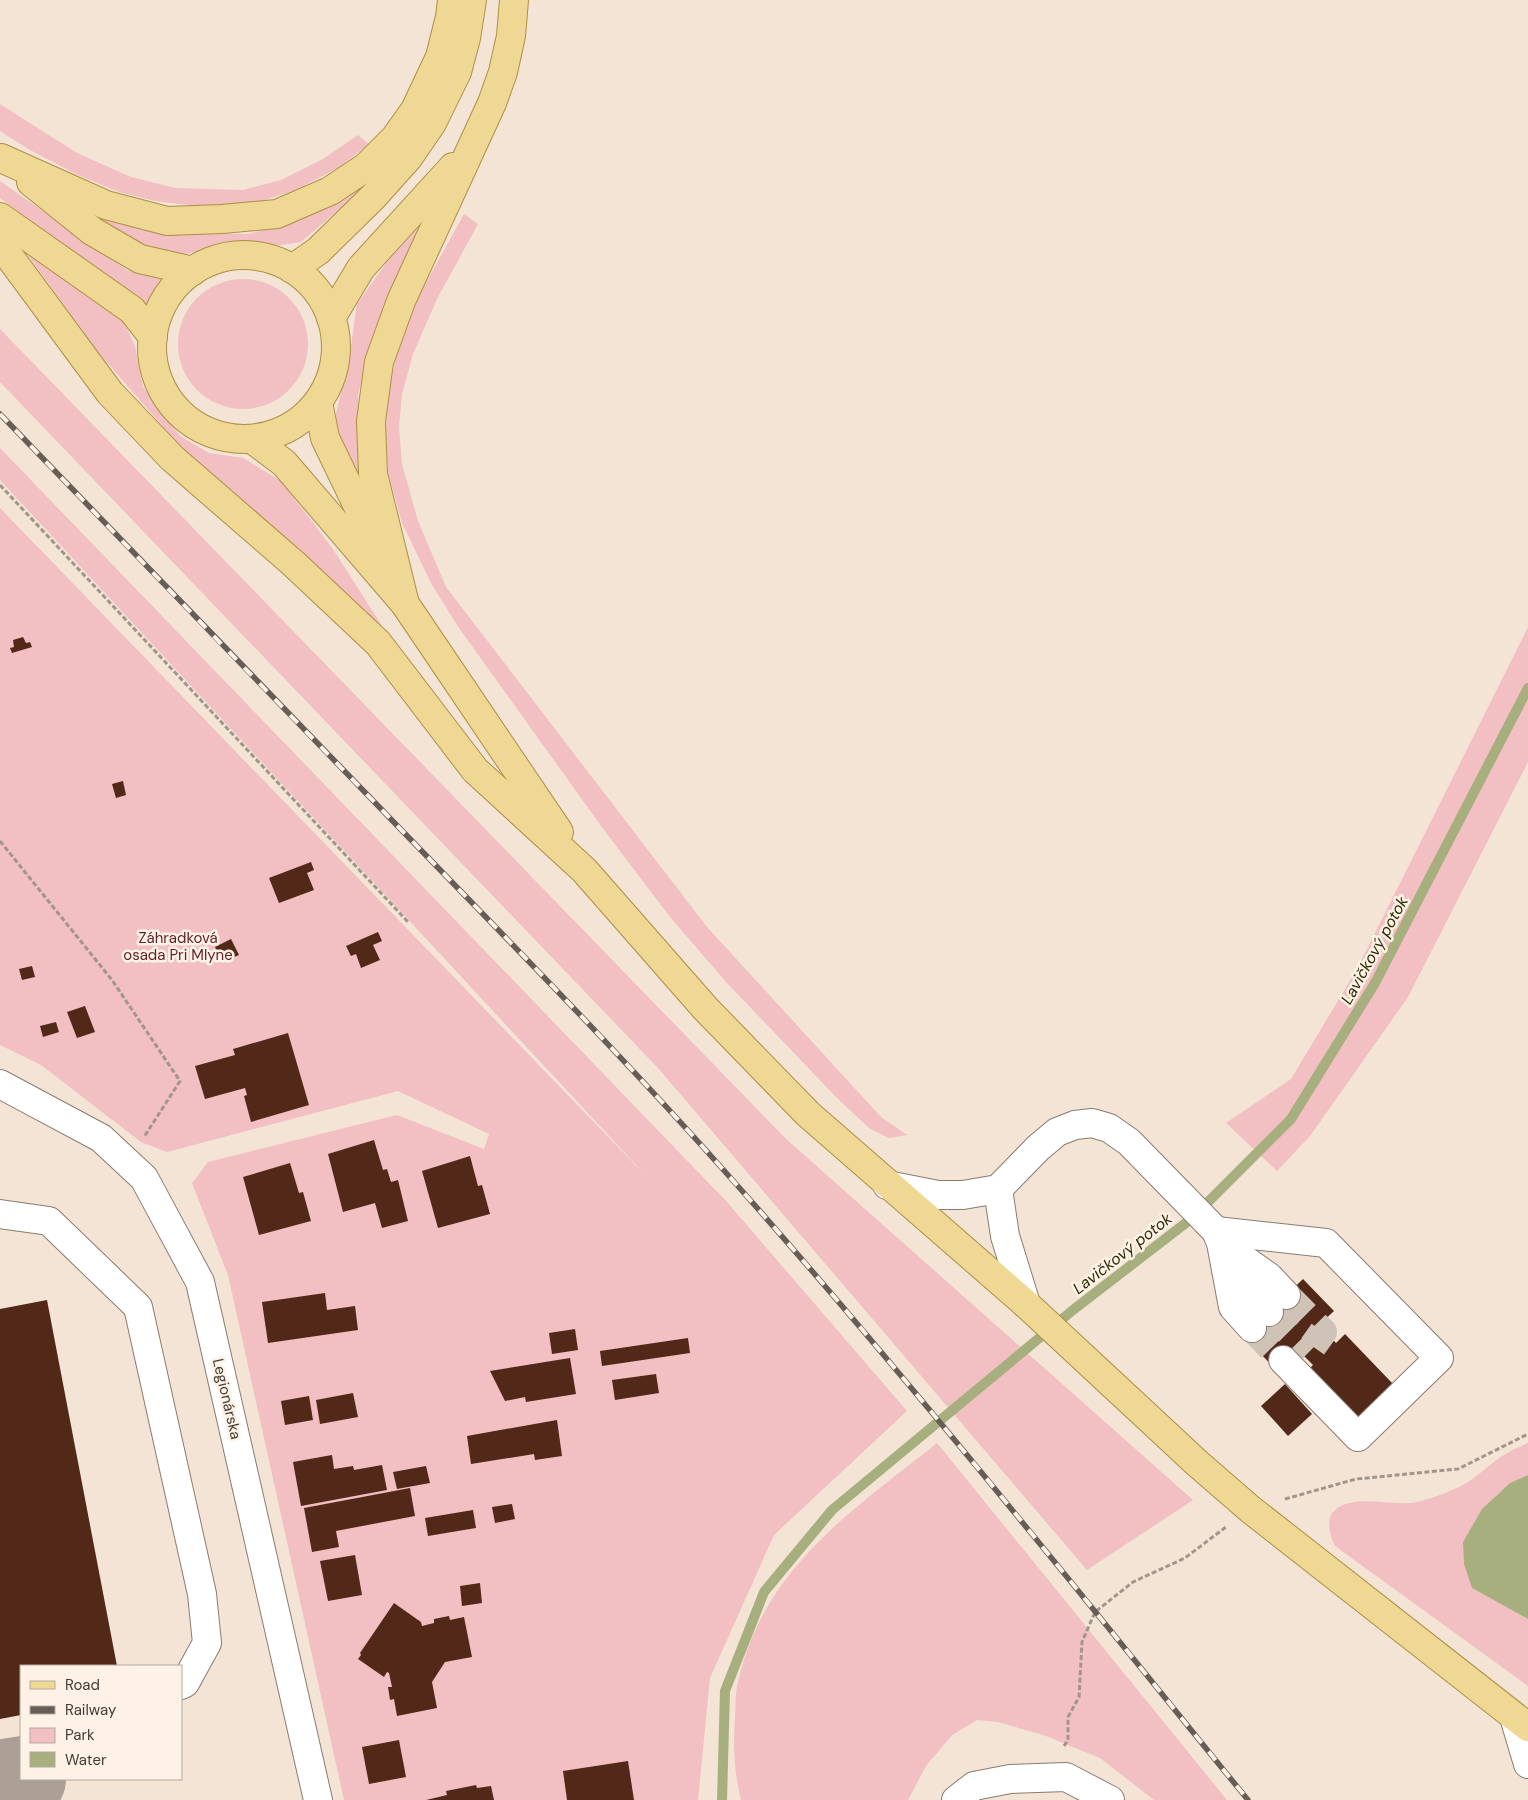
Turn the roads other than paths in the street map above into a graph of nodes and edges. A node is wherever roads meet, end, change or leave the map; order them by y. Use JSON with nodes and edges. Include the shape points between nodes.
{"nodes":[{"id":1,"x":452,"y":0,"type":"edge"},
{"id":2,"x":472,"y":0,"type":"edge"},
{"id":3,"x":514,"y":0,"type":"edge"},
{"id":4,"x":471,"y":147,"type":"junction"},
{"id":5,"x":1,"y":158,"type":"edge"},
{"id":6,"x":0,"y":217,"type":"edge"},
{"id":7,"x":0,"y":244,"type":"edge"},
{"id":8,"x":292,"y":269,"type":"junction"},
{"id":9,"x":193,"y":271,"type":"junction"},
{"id":10,"x":331,"y":318,"type":"junction"},
{"id":11,"x":153,"y":336,"type":"junction"},
{"id":12,"x":318,"y":402,"type":"junction"},
{"id":13,"x":252,"y":439,"type":"junction"},
{"id":14,"x":405,"y":604,"type":"junction"},
{"id":15,"x":584,"y":870,"type":"junction"},
{"id":16,"x":0,"y":1084,"type":"edge"},
{"id":17,"x":887,"y":1185,"type":"junction"},
{"id":18,"x":998,"y":1189,"type":"junction"},
{"id":19,"x":0,"y":1214,"type":"edge"},
{"id":20,"x":1221,"y":1248,"type":"junction"},
{"id":21,"x":1026,"y":1304,"type":"junction"},
{"id":22,"x":1294,"y":1363,"type":"tunnel mouth"},
{"id":23,"x":182,"y":1684,"type":"edge"},
{"id":24,"x":1521,"y":1722,"type":"edge"},
{"id":25,"x":1528,"y":1764,"type":"edge"},
{"id":26,"x":318,"y":1800,"type":"edge"},
{"id":27,"x":956,"y":1800,"type":"edge"},
{"id":28,"x":1110,"y":1800,"type":"edge"}],
"edges":[{"from":1,"to":5,"type":"main road","via":[[440,57],[415,110],[395,138],[366,167],[330,191],[277,214],[167,221],[106,205]]},
{"from":2,"to":8,"type":"main road","via":[[457,72],[432,123],[408,158],[373,197],[318,251]]},
{"from":3,"to":4,"type":"main road","via":[[503,72]]},
{"from":4,"to":10,"type":"main road","via":[[361,268]]},
{"from":4,"to":14,"type":"main road","via":[[401,301],[379,362],[371,421],[373,474]]},
{"from":5,"to":9,"type":"main road","via":[[92,231],[140,259]]},
{"from":6,"to":11,"type":"main road","via":[[132,310]]},
{"from":7,"to":15,"type":"main road","via":[[110,393],[172,458],[294,564],[378,643],[475,770]]},
{"from":8,"to":9,"type":"main road","via":[[268,259],[242,256],[216,260]]},
{"from":8,"to":10,"type":"main road","via":[[316,290]]},
{"from":9,"to":11,"type":"main road","via":[[166,299]]},
{"from":10,"to":12,"type":"main road","via":[[336,340],[335,361],[329,382]]},
{"from":11,"to":13,"type":"main road","via":[[157,377],[178,411],[212,434]]},
{"from":12,"to":13,"type":"main road","via":[[289,427]]},
{"from":12,"to":14,"type":"main road","via":[[325,438]]},
{"from":13,"to":14,"type":"main road","via":[[284,463]]},
{"from":14,"to":15,"type":"main road"},
{"from":15,"to":17,"type":"main road","via":[[706,1008],[808,1114]]},
{"from":16,"to":26,"type":"street","name":"Legionárska","via":[[101,1138],[144,1178],[200,1282]]},
{"from":17,"to":18,"type":"street","via":[[938,1195]]},
{"from":17,"to":21,"type":"main road"},
{"from":18,"to":20,"type":"street","via":[[1057,1132],[1092,1123],[1109,1128],[1128,1142],[1170,1183]]},
{"from":18,"to":21,"type":"street","via":[[1005,1236]]},
{"from":19,"to":23,"type":"street","via":[[49,1221],[138,1307],[202,1594],[207,1643]]},
{"from":20,"to":20,"type":"street","via":[[1269,1277],[1269,1312],[1233,1307]]},
{"from":20,"to":22,"type":"street","via":[[1326,1243],[1439,1358],[1358,1437]]},
{"from":21,"to":24,"type":"main road","via":[[1250,1509]]},
{"from":24,"to":25,"type":"street"},
{"from":27,"to":28,"type":"street","via":[[974,1786],[1010,1779],[1066,1777]]}]}
